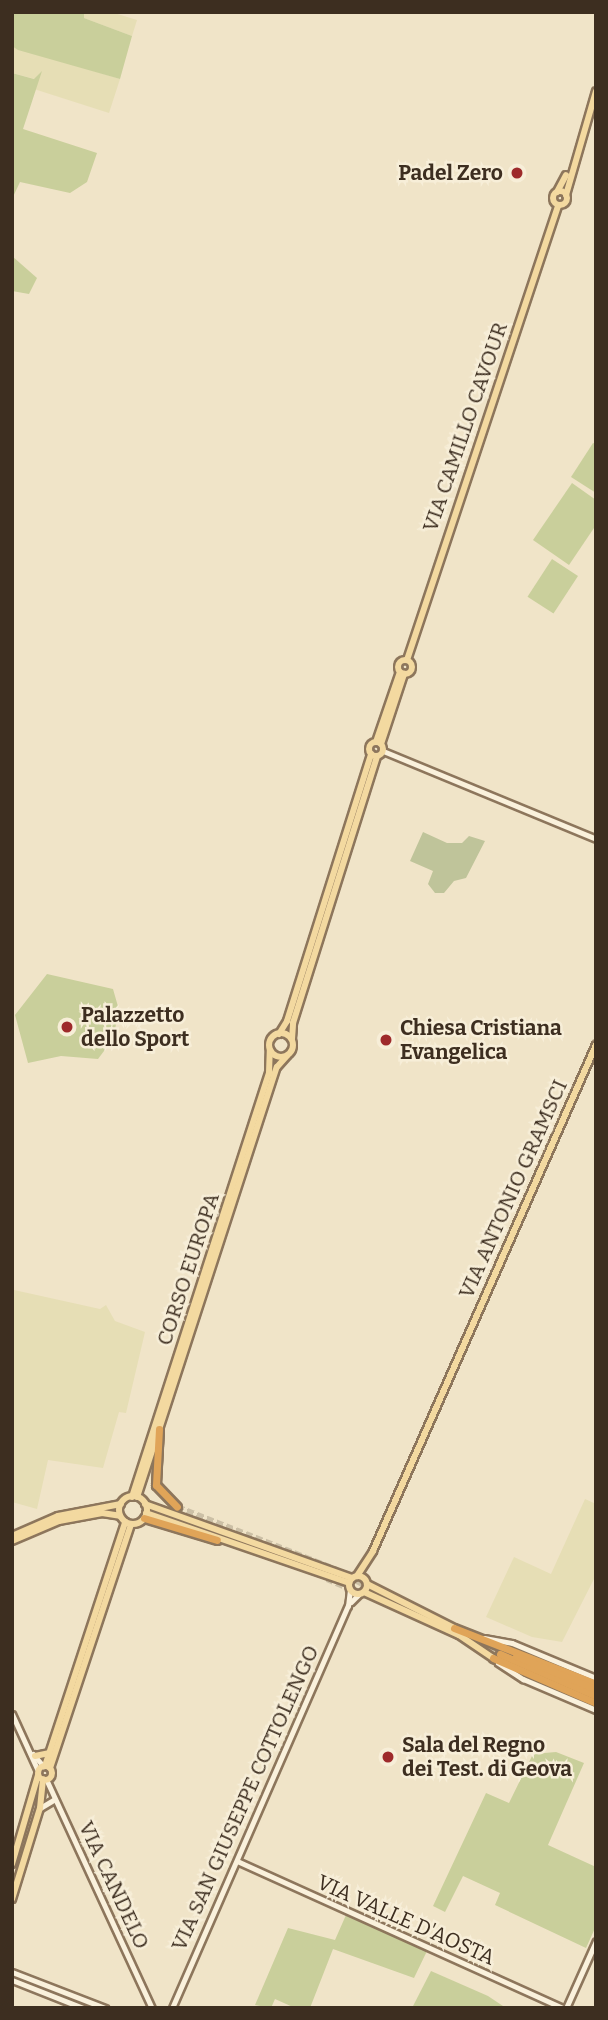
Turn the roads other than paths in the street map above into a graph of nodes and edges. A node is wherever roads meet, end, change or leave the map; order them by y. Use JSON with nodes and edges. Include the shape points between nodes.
{"nodes":[{"id":1,"x":596,"y":91,"type":"edge"},
{"id":2,"x":576,"y":151,"type":"junction"},
{"id":3,"x":557,"y":192,"type":"junction"},
{"id":4,"x":566,"y":195,"type":"junction"},
{"id":5,"x":558,"y":205,"type":"junction"},
{"id":6,"x":407,"y":660,"type":"junction"},
{"id":7,"x":402,"y":673,"type":"junction"},
{"id":8,"x":378,"y":750,"type":"junction"},
{"id":9,"x":596,"y":839,"type":"edge"},
{"id":10,"x":285,"y":1030,"type":"junction"},
{"id":11,"x":292,"y":1040,"type":"junction"},
{"id":12,"x":596,"y":1045,"type":"edge"},
{"id":13,"x":270,"y":1050,"type":"junction"},
{"id":14,"x":287,"y":1056,"type":"junction"},
{"id":15,"x":159,"y":1429,"type":"junction"},
{"id":16,"x":135,"y":1497,"type":"junction"},
{"id":17,"x":121,"y":1504,"type":"junction"},
{"id":18,"x":145,"y":1504,"type":"junction"},
{"id":19,"x":177,"y":1507,"type":"tunnel mouth"},
{"id":20,"x":145,"y":1516,"type":"junction"},
{"id":21,"x":126,"y":1520,"type":"junction"},
{"id":22,"x":12,"y":1535,"type":"edge"},
{"id":23,"x":12,"y":1541,"type":"edge"},
{"id":24,"x":217,"y":1541,"type":"dead end"},
{"id":25,"x":368,"y":1563,"type":"junction"},
{"id":26,"x":352,"y":1582,"type":"junction"},
{"id":27,"x":367,"y":1582,"type":"junction"},
{"id":28,"x":362,"y":1593,"type":"junction"},
{"id":29,"x":349,"y":1604,"type":"junction"},
{"id":30,"x":454,"y":1628,"type":"junction"},
{"id":31,"x":498,"y":1654,"type":"junction"},
{"id":32,"x":596,"y":1678,"type":"edge"},
{"id":33,"x":596,"y":1684,"type":"edge"},
{"id":34,"x":596,"y":1689,"type":"edge"},
{"id":35,"x":596,"y":1696,"type":"edge"},
{"id":36,"x":596,"y":1703,"type":"edge"},
{"id":37,"x":596,"y":1710,"type":"edge"},
{"id":38,"x":12,"y":1714,"type":"edge"},
{"id":39,"x":49,"y":1753,"type":"junction"},
{"id":40,"x":33,"y":1754,"type":"junction"},
{"id":41,"x":43,"y":1772,"type":"junction"},
{"id":42,"x":55,"y":1798,"type":"junction"},
{"id":43,"x":40,"y":1808,"type":"junction"},
{"id":44,"x":237,"y":1861,"type":"junction"},
{"id":45,"x":12,"y":1864,"type":"edge"},
{"id":46,"x":12,"y":1899,"type":"edge"},
{"id":47,"x":596,"y":1941,"type":"edge"},
{"id":48,"x":12,"y":1972,"type":"edge"},
{"id":49,"x":12,"y":1980,"type":"edge"},
{"id":50,"x":152,"y":2007,"type":"edge"},
{"id":51,"x":172,"y":2007,"type":"edge"},
{"id":52,"x":83,"y":2008,"type":"edge"},
{"id":53,"x":105,"y":2008,"type":"edge"},
{"id":54,"x":565,"y":2008,"type":"edge"}],
"edges":[{"from":1,"to":2,"type":"main road","name":"VIA CAMILLO CAVOUR"},
{"from":2,"to":3,"type":"main road","name":"VIA CAMILLO CAVOUR"},
{"from":2,"to":4,"type":"main road","name":"VIA CAMILLO CAVOUR"},
{"from":3,"to":4,"type":"main road"},
{"from":3,"to":5,"type":"main road","name":"VIA CAMILLO CAVOUR","via":[[553,199]]},
{"from":4,"to":5,"type":"main road","name":"VIA CAMILLO CAVOUR","via":[[565,203]]},
{"from":5,"to":6,"type":"main road","name":"VIA CAMILLO CAVOUR"},
{"from":6,"to":7,"type":"main road","name":"VIA CAMILLO CAVOUR","via":[[399,663]]},
{"from":6,"to":7,"type":"main road","name":"VIA CAMILLO CAVOUR","via":[[413,667]]},
{"from":7,"to":8,"type":"main road","name":"VIA CAMILLO CAVOUR"},
{"from":8,"to":9,"type":"street"},
{"from":8,"to":10,"type":"main road","name":"VIA CAMILLO CAVOUR"},
{"from":10,"to":11,"type":"main road"},
{"from":10,"to":11,"type":"main road","name":"VIA CAMILLO CAVOUR"},
{"from":10,"to":13,"type":"main road","via":[[271,1039]]},
{"from":11,"to":14,"type":"main road","name":"CORSO EUROPA"},
{"from":12,"to":25,"type":"main road","name":"VIA ANTONIO GRAMSCI"},
{"from":13,"to":14,"type":"main road","via":[[276,1056]]},
{"from":13,"to":16,"type":"main road","name":"CORSO EUROPA","via":[[269,1073]]},
{"from":14,"to":15,"type":"main road","name":"CORSO EUROPA","via":[[278,1067]]},
{"from":15,"to":16,"type":"main road","name":"CORSO EUROPA"},
{"from":15,"to":19,"type":"highway","via":[[156,1485]]},
{"from":16,"to":17,"type":"main road"},
{"from":16,"to":18,"type":"main road"},
{"from":17,"to":21,"type":"main road"},
{"from":17,"to":22,"type":"main road","via":[[58,1516]]},
{"from":18,"to":20,"type":"main road"},
{"from":18,"to":26,"type":"main road"},
{"from":20,"to":21,"type":"main road"},
{"from":20,"to":24,"type":"highway"},
{"from":20,"to":26,"type":"main road"},
{"from":21,"to":23,"type":"main road","via":[[102,1513],[59,1521]]},
{"from":21,"to":39,"type":"main road"},
{"from":21,"to":41,"type":"main road"},
{"from":25,"to":26,"type":"main road"},
{"from":25,"to":27,"type":"main road"},
{"from":26,"to":27,"type":"main road"},
{"from":26,"to":28,"type":"main road"},
{"from":26,"to":29,"type":"street","name":"VIA SAN GIUSEPPE COTTOLENGO"},
{"from":27,"to":28,"type":"main road"},
{"from":27,"to":30,"type":"main road"},
{"from":28,"to":29,"type":"street","name":"VIA SAN GIUSEPPE COTTOLENGO"},
{"from":28,"to":31,"type":"main road"},
{"from":29,"to":44,"type":"street","name":"VIA SAN GIUSEPPE COTTOLENGO"},
{"from":30,"to":32,"type":"street","via":[[512,1643]]},
{"from":30,"to":33,"type":"highway"},
{"from":31,"to":34,"type":"highway"},
{"from":31,"to":35,"type":"highway"},
{"from":31,"to":36,"type":"highway"},
{"from":31,"to":37,"type":"street","via":[[523,1679]]},
{"from":38,"to":40,"type":"street","name":"VIA CANDELO"},
{"from":39,"to":40,"type":"main road"},
{"from":39,"to":41,"type":"main road"},
{"from":40,"to":41,"type":"street","name":"VIA CANDELO"},
{"from":41,"to":42,"type":"street","name":"VIA CANDELO"},
{"from":41,"to":43,"type":"main road"},
{"from":41,"to":45,"type":"main road"},
{"from":42,"to":43,"type":"street"},
{"from":42,"to":50,"type":"street","name":"VIA CANDELO"},
{"from":43,"to":46,"type":"main road"},
{"from":44,"to":51,"type":"street","name":"VIA SAN GIUSEPPE COTTOLENGO"},
{"from":44,"to":54,"type":"street","name":"VIA VALLE D'AOSTA"},
{"from":47,"to":54,"type":"street"},
{"from":48,"to":53,"type":"street"},
{"from":49,"to":52,"type":"street"}]}
